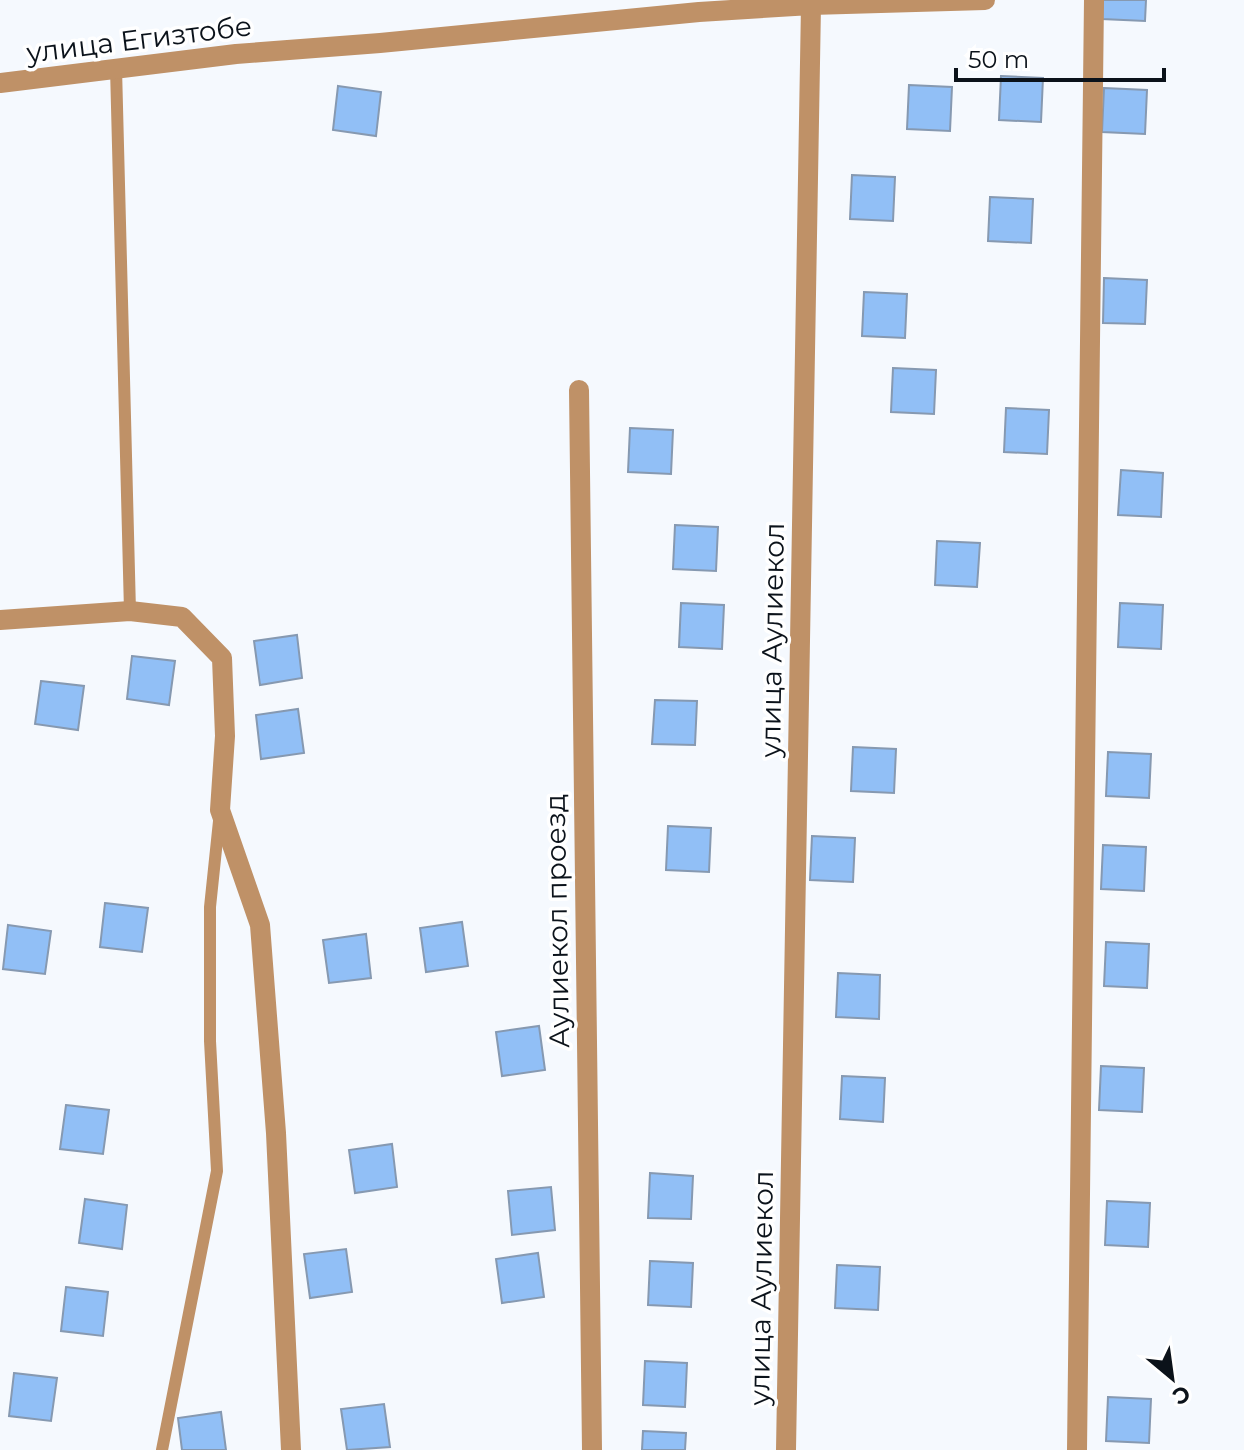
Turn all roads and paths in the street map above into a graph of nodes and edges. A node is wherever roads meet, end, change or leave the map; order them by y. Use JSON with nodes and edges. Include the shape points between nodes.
{"nodes":[{"id":1,"x":985,"y":0,"type":"edge"},
{"id":2,"x":1094,"y":0,"type":"edge"},
{"id":3,"x":811,"y":5,"type":"junction"},
{"id":4,"x":116,"y":68,"type":"junction"},
{"id":5,"x":0,"y":83,"type":"edge"},
{"id":6,"x":579,"y":390,"type":"dead end"},
{"id":7,"x":130,"y":611,"type":"junction"},
{"id":8,"x":0,"y":620,"type":"edge"},
{"id":9,"x":220,"y":810,"type":"junction"},
{"id":10,"x":162,"y":1450,"type":"edge"},
{"id":11,"x":291,"y":1450,"type":"edge"},
{"id":12,"x":592,"y":1450,"type":"edge"},
{"id":13,"x":786,"y":1450,"type":"edge"},
{"id":14,"x":1077,"y":1450,"type":"edge"}],
"edges":[{"from":1,"to":3,"type":"street"},
{"from":2,"to":14,"type":"street"},
{"from":3,"to":4,"type":"street","name":"улица Егизтобе"},
{"from":3,"to":13,"type":"street","name":"улица Аулиекол"},
{"from":4,"to":5,"type":"street","name":"улица Егизтобе"},
{"from":4,"to":7,"type":"lane"},
{"from":6,"to":12,"type":"street","name":"Аулиекол проезд"},
{"from":7,"to":8,"type":"street"},
{"from":7,"to":9,"type":"street","via":[[182,617],[222,658],[225,736]]},
{"from":9,"to":10,"type":"lane","via":[[210,907],[217,1171]]},
{"from":9,"to":11,"type":"street","via":[[260,925]]}]}
